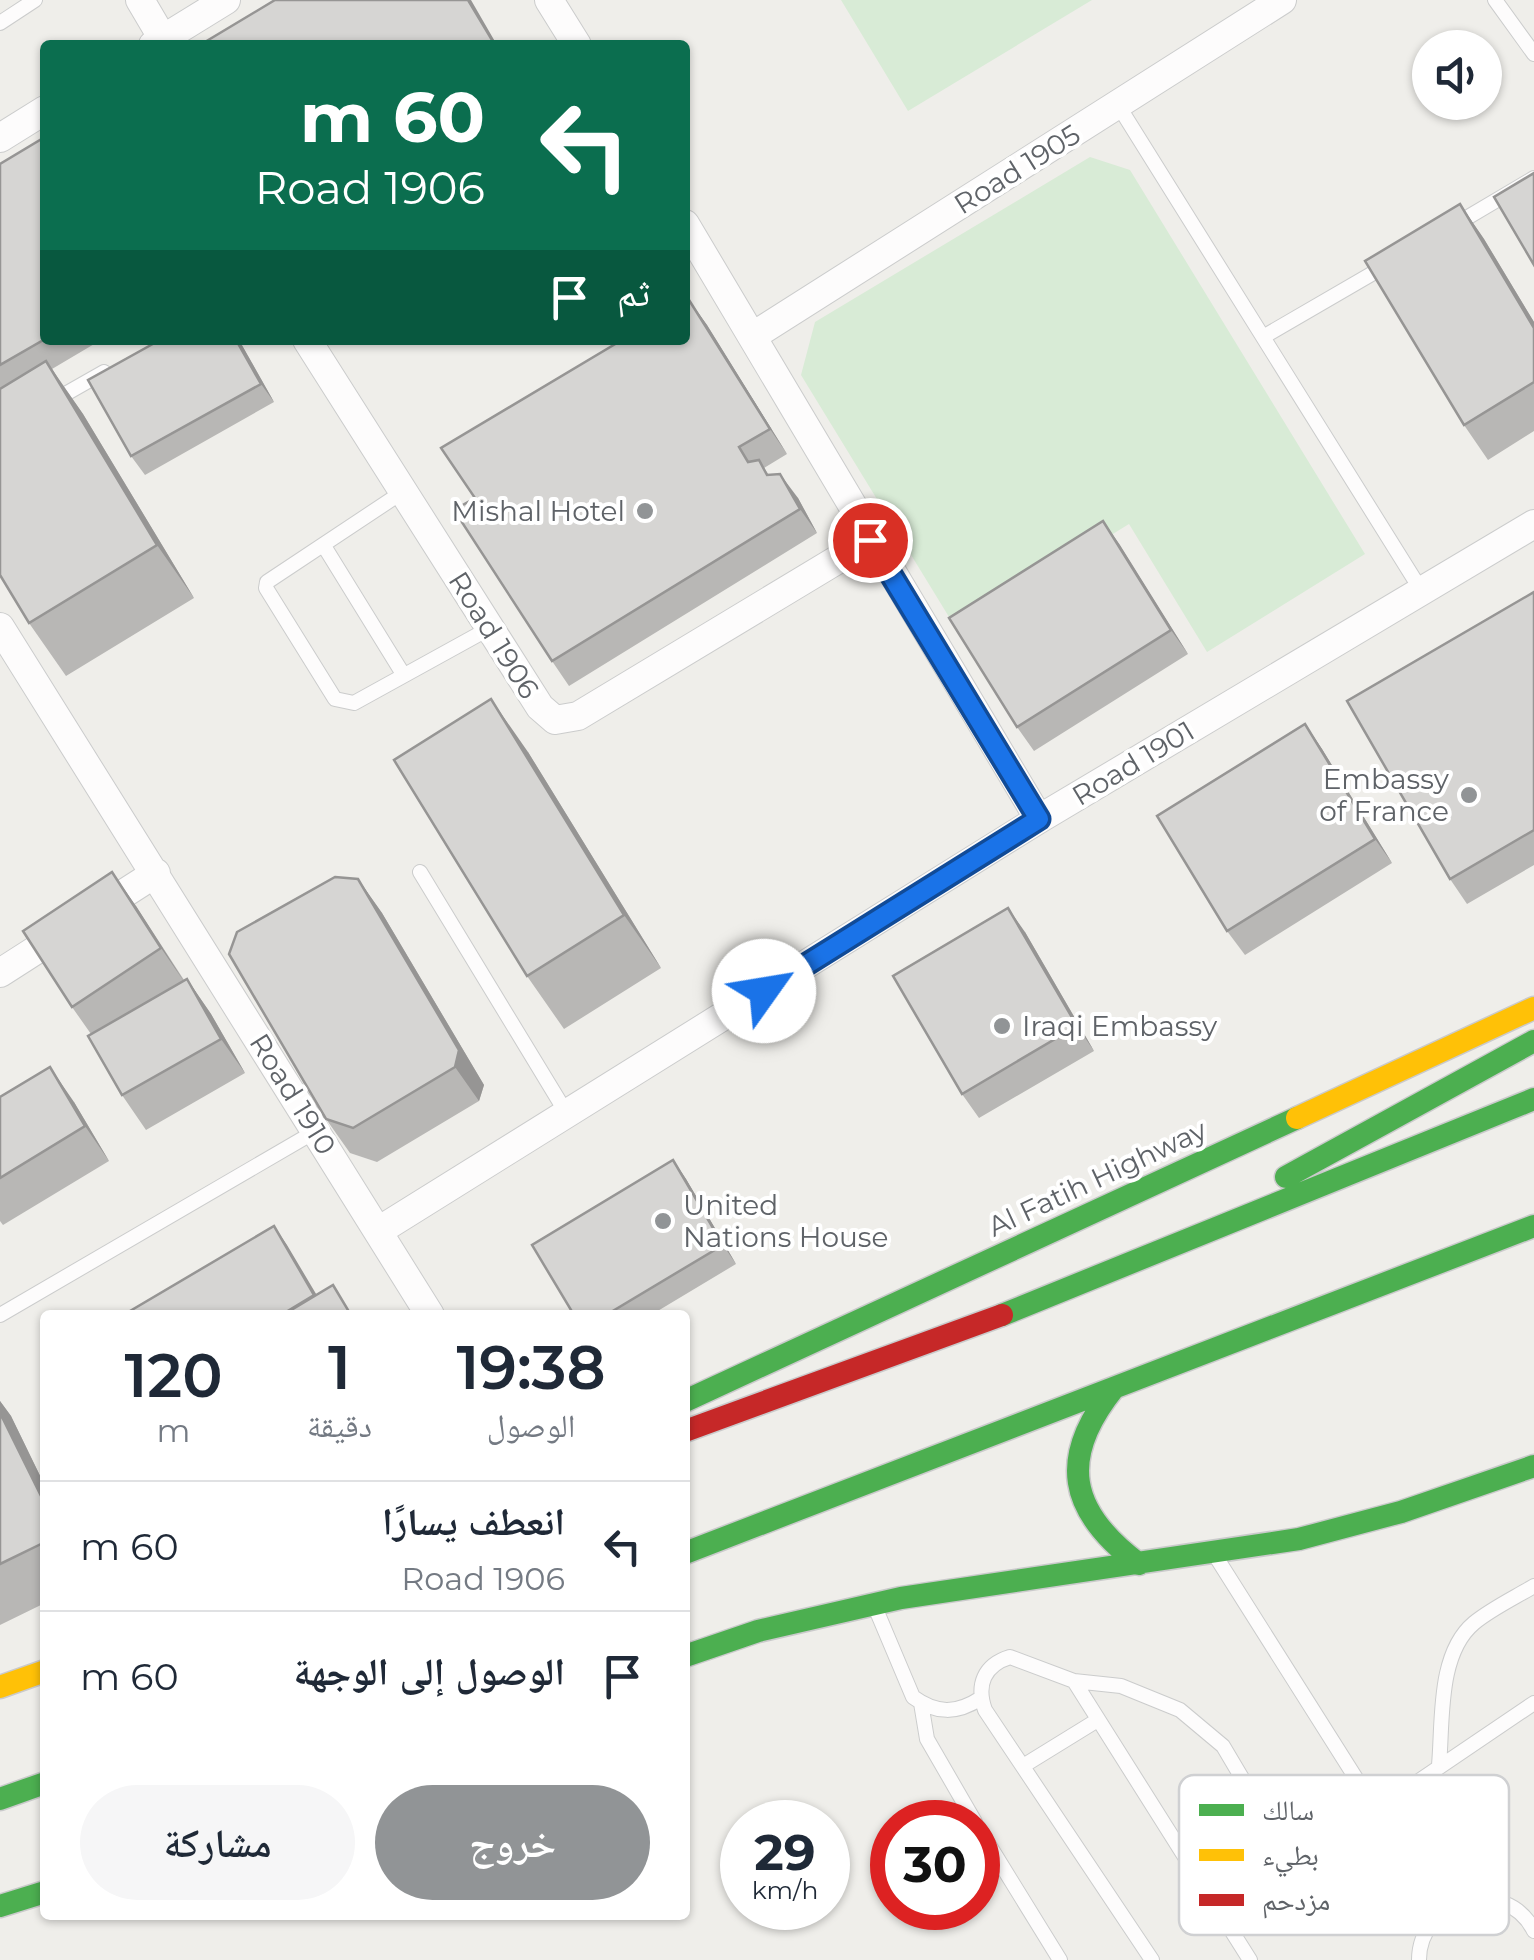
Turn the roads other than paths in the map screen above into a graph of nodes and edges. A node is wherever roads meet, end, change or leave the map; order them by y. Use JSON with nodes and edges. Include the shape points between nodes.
{"nodes":[{"id":1,"x":35,"y":0,"type":"edge"},
{"id":2,"x":140,"y":0,"type":"edge"},
{"id":3,"x":226,"y":0,"type":"edge"},
{"id":4,"x":550,"y":0,"type":"edge"},
{"id":5,"x":1282,"y":0,"type":"edge"},
{"id":6,"x":1495,"y":0,"type":"edge"},
{"id":7,"x":0,"y":23,"type":"edge"},
{"id":8,"x":157,"y":40,"type":"edge"},
{"id":9,"x":161,"y":40,"type":"edge"},
{"id":10,"x":574,"y":40,"type":"edge"},
{"id":11,"x":1534,"y":54,"type":"edge"},
{"id":12,"x":1118,"y":105,"type":"junction"},
{"id":13,"x":40,"y":113,"type":"edge"},
{"id":14,"x":0,"y":138,"type":"edge"},
{"id":15,"x":1534,"y":178,"type":"edge"},
{"id":16,"x":690,"y":232,"type":"edge"},
{"id":17,"x":1440,"y":234,"type":"edge"},
{"id":18,"x":1408,"y":252,"type":"edge"},
{"id":19,"x":753,"y":336,"type":"junction"},
{"id":20,"x":1263,"y":337,"type":"junction"},
{"id":21,"x":311,"y":345,"type":"edge"},
{"id":22,"x":113,"y":367,"type":"edge"},
{"id":23,"x":32,"y":413,"type":"edge"},
{"id":24,"x":404,"y":491,"type":"junction"},
{"id":25,"x":1534,"y":524,"type":"edge"},
{"id":26,"x":870,"y":540,"type":"junction"},
{"id":27,"x":324,"y":546,"type":"junction"},
{"id":28,"x":1421,"y":590,"type":"junction"},
{"id":29,"x":0,"y":627,"type":"edge"},
{"id":30,"x":490,"y":628,"type":"junction"},
{"id":31,"x":403,"y":674,"type":"junction"},
{"id":32,"x":1039,"y":819,"type":"junction"},
{"id":33,"x":420,"y":872,"type":"edge"},
{"id":34,"x":156,"y":873,"type":"junction"},
{"id":35,"x":0,"y":972,"type":"edge"},
{"id":36,"x":1534,"y":1008,"type":"edge"},
{"id":37,"x":1534,"y":1041,"type":"edge"},
{"id":38,"x":1534,"y":1099,"type":"edge"},
{"id":39,"x":568,"y":1114,"type":"junction"},
{"id":40,"x":316,"y":1131,"type":"junction"},
{"id":41,"x":1534,"y":1226,"type":"edge"},
{"id":42,"x":380,"y":1230,"type":"junction"},
{"id":43,"x":1191,"y":1241,"type":"junction"},
{"id":44,"x":427,"y":1310,"type":"edge"},
{"id":45,"x":0,"y":1315,"type":"edge"},
{"id":46,"x":1114,"y":1388,"type":"junction"},
{"id":47,"x":690,"y":1399,"type":"edge"},
{"id":48,"x":690,"y":1429,"type":"edge"},
{"id":49,"x":1534,"y":1466,"type":"edge"},
{"id":50,"x":690,"y":1551,"type":"edge"},
{"id":51,"x":1215,"y":1555,"type":"junction"},
{"id":52,"x":1139,"y":1564,"type":"junction"},
{"id":53,"x":1534,"y":1586,"type":"edge"},
{"id":54,"x":873,"y":1601,"type":"junction"},
{"id":55,"x":690,"y":1654,"type":"edge"},
{"id":56,"x":40,"y":1673,"type":"edge"},
{"id":57,"x":1074,"y":1681,"type":"junction"},
{"id":58,"x":0,"y":1687,"type":"edge"},
{"id":59,"x":981,"y":1698,"type":"junction"},
{"id":60,"x":921,"y":1703,"type":"junction"},
{"id":61,"x":1534,"y":1703,"type":"edge"},
{"id":62,"x":1096,"y":1722,"type":"junction"},
{"id":63,"x":1438,"y":1765,"type":"junction"},
{"id":64,"x":1023,"y":1766,"type":"junction"},
{"id":65,"x":1241,"y":1775,"type":"edge"},
{"id":66,"x":1354,"y":1775,"type":"edge"},
{"id":67,"x":1424,"y":1775,"type":"edge"},
{"id":68,"x":40,"y":1786,"type":"edge"},
{"id":69,"x":0,"y":1798,"type":"edge"},
{"id":70,"x":962,"y":1800,"type":"edge"},
{"id":71,"x":1179,"y":1850,"type":"edge"},
{"id":72,"x":1000,"y":1864,"type":"edge"},
{"id":73,"x":40,"y":1894,"type":"edge"},
{"id":74,"x":0,"y":1906,"type":"edge"},
{"id":75,"x":1509,"y":1906,"type":"edge"},
{"id":76,"x":1534,"y":1931,"type":"edge"},
{"id":77,"x":1234,"y":1935,"type":"edge"},
{"id":78,"x":1426,"y":1935,"type":"edge"},
{"id":79,"x":1060,"y":1960,"type":"edge"},
{"id":80,"x":1152,"y":1960,"type":"edge"},
{"id":81,"x":1250,"y":1960,"type":"edge"},
{"id":82,"x":1419,"y":1960,"type":"edge"}],
"edges":[{"from":1,"to":7,"type":"lane"},
{"from":2,"to":8,"type":"street"},
{"from":3,"to":9,"type":"street"},
{"from":4,"to":10,"type":"street"},
{"from":5,"to":12,"type":"street","name":"Road 1905"},
{"from":6,"to":11,"type":"lane"},
{"from":12,"to":19,"type":"street","name":"Road 1905"},
{"from":12,"to":20,"type":"lane"},
{"from":13,"to":14,"type":"street"},
{"from":15,"to":17,"type":"lane"},
{"from":16,"to":19,"type":"street"},
{"from":18,"to":20,"type":"lane"},
{"from":19,"to":26,"type":"street"},
{"from":20,"to":28,"type":"lane"},
{"from":21,"to":24,"type":"street","name":"Road 1906"},
{"from":22,"to":23,"type":"lane"},
{"from":24,"to":27,"type":"lane"},
{"from":24,"to":30,"type":"street","name":"Road 1906"},
{"from":25,"to":28,"type":"street","name":"Road 1901"},
{"from":26,"to":30,"type":"street","name":"Road 1906","via":[[578,716],[555,720],[540,707]]},
{"from":26,"to":32,"type":"street"},
{"from":27,"to":31,"type":"lane"},
{"from":27,"to":31,"type":"lane","via":[[267,582],[286,620],[335,699],[354,703]]},
{"from":28,"to":32,"type":"street","name":"Road 1901"},
{"from":29,"to":34,"type":"street","name":"Road 1910"},
{"from":30,"to":31,"type":"lane"},
{"from":32,"to":39,"type":"street","name":"Road 1901"},
{"from":33,"to":39,"type":"lane"},
{"from":34,"to":35,"type":"street"},
{"from":34,"to":40,"type":"street","name":"Road 1910"},
{"from":36,"to":47,"type":"main road","name":"Al Fatih Highway"},
{"from":37,"to":43,"type":"main road","via":[[1354,1136]]},
{"from":38,"to":43,"type":"main road"},
{"from":39,"to":42,"type":"street","name":"Road 1901"},
{"from":40,"to":42,"type":"street","name":"Road 1910"},
{"from":40,"to":45,"type":"lane"},
{"from":41,"to":46,"type":"main road"},
{"from":42,"to":44,"type":"street","name":"Road 1910"},
{"from":43,"to":48,"type":"main road"},
{"from":46,"to":50,"type":"main road"},
{"from":46,"to":52,"type":"main road","via":[[1083,1430],[1077,1482],[1096,1530]]},
{"from":49,"to":51,"type":"main road","via":[[1342,1530]]},
{"from":51,"to":52,"type":"main road"},
{"from":51,"to":66,"type":"lane"},
{"from":52,"to":54,"type":"main road"},
{"from":53,"to":63,"type":"lane","via":[[1475,1622],[1456,1646]]},
{"from":54,"to":55,"type":"main road","via":[[794,1618]]},
{"from":54,"to":60,"type":"lane"},
{"from":56,"to":58,"type":"main road"},
{"from":57,"to":59,"type":"lane","via":[[1010,1657],[985,1673]]},
{"from":57,"to":62,"type":"lane"},
{"from":57,"to":65,"type":"lane","via":[[1152,1696],[1206,1728]]},
{"from":59,"to":60,"type":"lane","via":[[956,1710]]},
{"from":59,"to":64,"type":"lane"},
{"from":60,"to":70,"type":"lane","via":[[927,1739]]},
{"from":61,"to":63,"type":"lane"},
{"from":62,"to":64,"type":"lane"},
{"from":62,"to":71,"type":"lane"},
{"from":63,"to":67,"type":"lane"},
{"from":64,"to":80,"type":"lane"},
{"from":68,"to":69,"type":"main road"},
{"from":72,"to":79,"type":"lane"},
{"from":73,"to":74,"type":"main road"},
{"from":75,"to":76,"type":"lane"},
{"from":77,"to":81,"type":"lane"},
{"from":78,"to":82,"type":"lane"}]}
